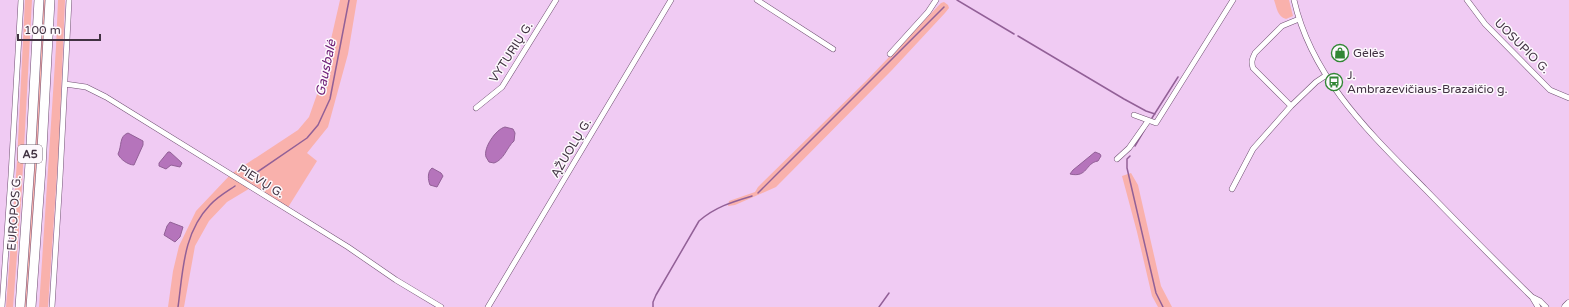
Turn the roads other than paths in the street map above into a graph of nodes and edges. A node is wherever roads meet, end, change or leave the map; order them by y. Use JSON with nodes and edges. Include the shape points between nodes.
{"nodes":[{"id":1,"x":21,"y":0,"type":"edge"},
{"id":2,"x":39,"y":0,"type":"edge"},
{"id":3,"x":50,"y":0,"type":"edge"},
{"id":4,"x":69,"y":0,"type":"edge"},
{"id":5,"x":556,"y":0,"type":"edge"},
{"id":6,"x":671,"y":0,"type":"edge"},
{"id":7,"x":757,"y":0,"type":"edge"},
{"id":8,"x":936,"y":0,"type":"edge"},
{"id":9,"x":1234,"y":0,"type":"edge"},
{"id":10,"x":1294,"y":0,"type":"edge"},
{"id":11,"x":1467,"y":0,"type":"edge"},
{"id":12,"x":1298,"y":19,"type":"junction"},
{"id":13,"x":833,"y":49,"type":"dead end"},
{"id":14,"x":890,"y":54,"type":"dead end"},
{"id":15,"x":1325,"y":76,"type":"junction"},
{"id":16,"x":65,"y":84,"type":"junction"},
{"id":17,"x":1569,"y":98,"type":"edge"},
{"id":18,"x":1291,"y":106,"type":"junction"},
{"id":19,"x":476,"y":108,"type":"dead end"},
{"id":20,"x":1134,"y":116,"type":"dead end"},
{"id":21,"x":1148,"y":121,"type":"junction"},
{"id":22,"x":1117,"y":159,"type":"dead end"},
{"id":23,"x":1232,"y":189,"type":"dead end"},
{"id":24,"x":1532,"y":297,"type":"junction"},
{"id":25,"x":1569,"y":304,"type":"edge"},
{"id":26,"x":2,"y":307,"type":"edge"},
{"id":27,"x":20,"y":307,"type":"edge"},
{"id":28,"x":32,"y":307,"type":"edge"},
{"id":29,"x":52,"y":307,"type":"edge"},
{"id":30,"x":441,"y":307,"type":"edge"},
{"id":31,"x":488,"y":307,"type":"edge"},
{"id":32,"x":1538,"y":307,"type":"edge"},
{"id":33,"x":1546,"y":307,"type":"edge"},
{"id":34,"x":1566,"y":307,"type":"edge"}],
"edges":[{"from":1,"to":26,"type":"street"},
{"from":2,"to":27,"type":"highway","name":"EUROPOS G.","number":"A5"},
{"from":3,"to":28,"type":"highway","name":"EUROPOS G.","number":"A5"},
{"from":4,"to":16,"type":"street"},
{"from":5,"to":19,"type":"street","name":"VYTURIŲ G.","via":[[502,87]]},
{"from":6,"to":31,"type":"street","name":"ĄŽUOLŲ G."},
{"from":7,"to":13,"type":"street"},
{"from":8,"to":14,"type":"street"},
{"from":9,"to":21,"type":"street","via":[[1156,123]]},
{"from":10,"to":12,"type":"street"},
{"from":11,"to":17,"type":"street","name":"UOSUPIO G.","via":[[1485,24],[1550,90]]},
{"from":12,"to":15,"type":"street"},
{"from":12,"to":18,"type":"street","via":[[1282,26],[1255,53],[1251,62],[1253,68]]},
{"from":15,"to":18,"type":"street"},
{"from":15,"to":24,"type":"street","via":[[1372,135]]},
{"from":16,"to":29,"type":"street"},
{"from":16,"to":30,"type":"street","name":"PIEVŲ G.","via":[[86,87],[106,97]]},
{"from":18,"to":23,"type":"street","via":[[1253,149]]},
{"from":20,"to":21,"type":"street"},
{"from":21,"to":22,"type":"street","via":[[1129,148]]},
{"from":24,"to":32,"type":"street"},
{"from":24,"to":33,"type":"street"},
{"from":25,"to":34,"type":"highway"}]}
